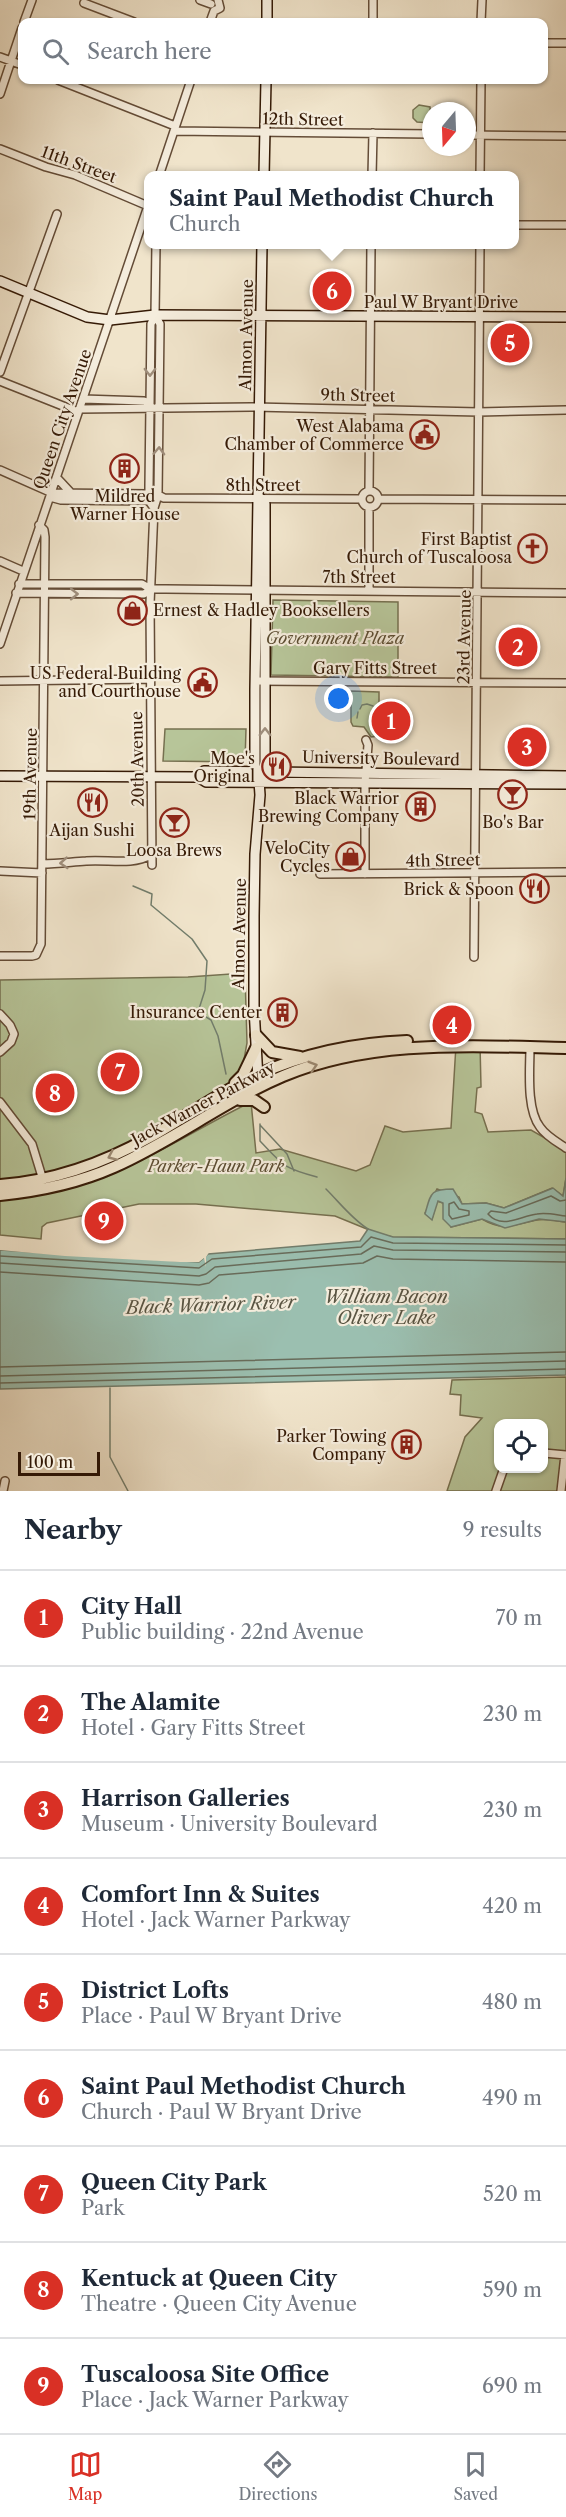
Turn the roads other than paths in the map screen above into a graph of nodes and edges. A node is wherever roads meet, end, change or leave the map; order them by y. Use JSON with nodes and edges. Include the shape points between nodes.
{"nodes":[{"id":1,"x":33,"y":0,"type":"edge"},
{"id":2,"x":200,"y":0,"type":"edge"},
{"id":3,"x":267,"y":0,"type":"edge"},
{"id":4,"x":373,"y":0,"type":"edge"},
{"id":5,"x":482,"y":0,"type":"edge"},
{"id":6,"x":84,"y":3,"type":"dead end"},
{"id":7,"x":215,"y":4,"type":"edge"},
{"id":8,"x":26,"y":18,"type":"edge"},
{"id":9,"x":123,"y":18,"type":"edge"},
{"id":10,"x":267,"y":18,"type":"edge"},
{"id":11,"x":373,"y":18,"type":"edge"},
{"id":12,"x":481,"y":18,"type":"edge"},
{"id":13,"x":18,"y":40,"type":"edge"},
{"id":14,"x":548,"y":43,"type":"edge"},
{"id":15,"x":566,"y":43,"type":"edge"},
{"id":16,"x":0,"y":57,"type":"edge"},
{"id":17,"x":11,"y":61,"type":"junction"},
{"id":18,"x":18,"y":64,"type":"edge"},
{"id":19,"x":68,"y":84,"type":"edge"},
{"id":20,"x":190,"y":84,"type":"edge"},
{"id":21,"x":266,"y":84,"type":"edge"},
{"id":22,"x":481,"y":84,"type":"edge"},
{"id":23,"x":0,"y":94,"type":"edge"},
{"id":24,"x":175,"y":128,"type":"junction"},
{"id":25,"x":265,"y":132,"type":"junction"},
{"id":26,"x":374,"y":133,"type":"junction"},
{"id":27,"x":422,"y":134,"type":"edge"},
{"id":28,"x":476,"y":135,"type":"edge"},
{"id":29,"x":480,"y":135,"type":"junction"},
{"id":30,"x":566,"y":136,"type":"edge"},
{"id":31,"x":0,"y":148,"type":"edge"},
{"id":32,"x":161,"y":171,"type":"edge"},
{"id":33,"x":264,"y":171,"type":"edge"},
{"id":34,"x":372,"y":171,"type":"edge"},
{"id":35,"x":480,"y":171,"type":"edge"},
{"id":36,"x":144,"y":202,"type":"edge"},
{"id":37,"x":57,"y":214,"type":"dead end"},
{"id":38,"x":144,"y":216,"type":"edge"},
{"id":39,"x":519,"y":225,"type":"edge"},
{"id":40,"x":566,"y":225,"type":"edge"},
{"id":41,"x":140,"y":229,"type":"junction"},
{"id":42,"x":144,"y":229,"type":"edge"},
{"id":43,"x":156,"y":249,"type":"edge"},
{"id":44,"x":262,"y":249,"type":"edge"},
{"id":45,"x":371,"y":249,"type":"edge"},
{"id":46,"x":480,"y":249,"type":"edge"},
{"id":47,"x":0,"y":281,"type":"edge"},
{"id":48,"x":28,"y":293,"type":"junction"},
{"id":49,"x":155,"y":315,"type":"junction"},
{"id":50,"x":262,"y":315,"type":"junction"},
{"id":51,"x":371,"y":316,"type":"junction"},
{"id":52,"x":479,"y":316,"type":"junction"},
{"id":53,"x":566,"y":317,"type":"edge"},
{"id":54,"x":110,"y":320,"type":"junction"},
{"id":55,"x":0,"y":372,"type":"edge"},
{"id":56,"x":0,"y":381,"type":"edge"},
{"id":57,"x":83,"y":399,"type":"junction"},
{"id":58,"x":150,"y":407,"type":"junction"},
{"id":59,"x":160,"y":407,"type":"junction"},
{"id":60,"x":260,"y":407,"type":"junction"},
{"id":61,"x":370,"y":408,"type":"junction"},
{"id":62,"x":79,"y":410,"type":"junction"},
{"id":63,"x":566,"y":410,"type":"edge"},
{"id":64,"x":480,"y":411,"type":"junction"},
{"id":65,"x":0,"y":470,"type":"edge"},
{"id":66,"x":57,"y":478,"type":"junction"},
{"id":67,"x":369,"y":491,"type":"junction"},
{"id":68,"x":71,"y":493,"type":"junction"},
{"id":69,"x":51,"y":495,"type":"junction"},
{"id":70,"x":260,"y":498,"type":"junction"},
{"id":71,"x":362,"y":499,"type":"junction"},
{"id":72,"x":156,"y":500,"type":"junction"},
{"id":73,"x":378,"y":500,"type":"junction"},
{"id":74,"x":479,"y":500,"type":"junction"},
{"id":75,"x":566,"y":500,"type":"edge"},
{"id":76,"x":369,"y":507,"type":"junction"},
{"id":77,"x":39,"y":525,"type":"junction"},
{"id":78,"x":0,"y":561,"type":"edge"},
{"id":79,"x":23,"y":571,"type":"junction"},
{"id":80,"x":19,"y":584,"type":"junction"},
{"id":81,"x":45,"y":584,"type":"junction"},
{"id":82,"x":151,"y":589,"type":"junction"},
{"id":83,"x":261,"y":590,"type":"junction"},
{"id":84,"x":369,"y":591,"type":"junction"},
{"id":85,"x":478,"y":592,"type":"junction"},
{"id":86,"x":16,"y":593,"type":"junction"},
{"id":87,"x":45,"y":593,"type":"junction"},
{"id":88,"x":566,"y":593,"type":"edge"},
{"id":89,"x":0,"y":644,"type":"edge"},
{"id":90,"x":45,"y":679,"type":"junction"},
{"id":91,"x":150,"y":679,"type":"junction"},
{"id":92,"x":0,"y":681,"type":"edge"},
{"id":93,"x":255,"y":681,"type":"junction"},
{"id":94,"x":266,"y":681,"type":"junction"},
{"id":95,"x":477,"y":682,"type":"junction"},
{"id":96,"x":566,"y":683,"type":"edge"},
{"id":97,"x":366,"y":740,"type":"dead end"},
{"id":98,"x":260,"y":772,"type":"junction"},
{"id":99,"x":368,"y":773,"type":"junction"},
{"id":100,"x":0,"y":776,"type":"edge"},
{"id":101,"x":44,"y":776,"type":"junction"},
{"id":102,"x":566,"y":776,"type":"edge"},
{"id":103,"x":151,"y":777,"type":"junction"},
{"id":104,"x":198,"y":777,"type":"junction"},
{"id":105,"x":476,"y":779,"type":"junction"},
{"id":106,"x":259,"y":781,"type":"junction"},
{"id":107,"x":365,"y":783,"type":"junction"},
{"id":108,"x":566,"y":784,"type":"edge"},
{"id":109,"x":151,"y":855,"type":"junction"},
{"id":110,"x":152,"y":865,"type":"dead end"},
{"id":111,"x":42,"y":868,"type":"junction"},
{"id":112,"x":0,"y":872,"type":"edge"},
{"id":113,"x":566,"y":872,"type":"edge"},
{"id":114,"x":476,"y":873,"type":"junction"},
{"id":115,"x":320,"y":874,"type":"dead end"},
{"id":116,"x":365,"y":874,"type":"junction"},
{"id":117,"x":0,"y":956,"type":"edge"},
{"id":118,"x":474,"y":957,"type":"dead end"},
{"id":119,"x":0,"y":1014,"type":"edge"},
{"id":120,"x":256,"y":1035,"type":"junction"},
{"id":121,"x":566,"y":1042,"type":"edge"},
{"id":122,"x":530,"y":1047,"type":"junction"},
{"id":123,"x":256,"y":1048,"type":"junction"},
{"id":124,"x":566,"y":1048,"type":"edge"},
{"id":125,"x":0,"y":1052,"type":"edge"},
{"id":126,"x":303,"y":1057,"type":"junction"},
{"id":127,"x":257,"y":1076,"type":"junction"},
{"id":128,"x":261,"y":1088,"type":"junction"},
{"id":129,"x":230,"y":1096,"type":"junction"},
{"id":130,"x":0,"y":1102,"type":"edge"},
{"id":131,"x":264,"y":1107,"type":"dead end"},
{"id":132,"x":566,"y":1148,"type":"edge"},
{"id":133,"x":0,"y":1185,"type":"edge"},
{"id":134,"x":43,"y":1185,"type":"junction"},
{"id":135,"x":0,"y":1195,"type":"edge"},
{"id":136,"x":548,"y":1453,"type":"edge"},
{"id":137,"x":565,"y":1455,"type":"edge"},
{"id":138,"x":502,"y":1473,"type":"edge"},
{"id":139,"x":5,"y":1481,"type":"dead end"},
{"id":140,"x":3,"y":1491,"type":"edge"},
{"id":141,"x":496,"y":1491,"type":"edge"},
{"id":142,"x":561,"y":1491,"type":"edge"}],
"edges":[{"from":1,"to":8,"type":"street"},
{"from":2,"to":7,"type":"street"},
{"from":3,"to":10,"type":"main road"},
{"from":4,"to":11,"type":"street"},
{"from":5,"to":12,"type":"street"},
{"from":6,"to":9,"type":"street"},
{"from":13,"to":17,"type":"street"},
{"from":14,"to":15,"type":"street"},
{"from":16,"to":17,"type":"street"},
{"from":17,"to":18,"type":"street"},
{"from":17,"to":23,"type":"street"},
{"from":19,"to":24,"type":"street"},
{"from":20,"to":24,"type":"street"},
{"from":21,"to":25,"type":"main road"},
{"from":22,"to":29,"type":"street"},
{"from":24,"to":25,"type":"street","name":"12th Street"},
{"from":24,"to":32,"type":"street"},
{"from":25,"to":26,"type":"street","name":"12th Street"},
{"from":25,"to":33,"type":"main road"},
{"from":26,"to":27,"type":"street","name":"12th Street"},
{"from":26,"to":34,"type":"street"},
{"from":28,"to":29,"type":"street"},
{"from":29,"to":30,"type":"street"},
{"from":29,"to":35,"type":"street"},
{"from":31,"to":36,"type":"street","name":"11th Street"},
{"from":37,"to":48,"type":"street"},
{"from":38,"to":41,"type":"street","name":"Queen City Avenue"},
{"from":39,"to":40,"type":"street"},
{"from":41,"to":42,"type":"street"},
{"from":41,"to":54,"type":"street","name":"Queen City Avenue"},
{"from":43,"to":49,"type":"street","name":"20th Avenue"},
{"from":44,"to":50,"type":"main road","name":"Almon Avenue"},
{"from":45,"to":51,"type":"street"},
{"from":46,"to":52,"type":"street","name":"23rd Avenue"},
{"from":47,"to":48,"type":"main road","name":"Paul W Bryant Drive"},
{"from":48,"to":54,"type":"main road","name":"Paul W Bryant Drive","via":[[87,317]]},
{"from":48,"to":55,"type":"street"},
{"from":49,"to":50,"type":"main road","name":"Paul W Bryant Drive"},
{"from":49,"to":54,"type":"main road","name":"Paul W Bryant Drive"},
{"from":49,"to":58,"type":"street","name":"20th Avenue","one_way":true,"via":[[151,324]]},
{"from":49,"to":59,"type":"street","name":"20th Avenue","via":[[160,324]]},
{"from":50,"to":51,"type":"main road","name":"Paul W Bryant Drive"},
{"from":50,"to":60,"type":"main road","name":"Almon Avenue"},
{"from":51,"to":52,"type":"main road","name":"Paul W Bryant Drive"},
{"from":51,"to":61,"type":"street"},
{"from":52,"to":53,"type":"main road","name":"Paul W Bryant Drive"},
{"from":52,"to":64,"type":"street","name":"23rd Avenue"},
{"from":54,"to":57,"type":"street","name":"Queen City Avenue"},
{"from":56,"to":62,"type":"street","name":"9th Street"},
{"from":57,"to":58,"type":"street","name":"9th Street","via":[[144,401]]},
{"from":57,"to":62,"type":"street","name":"Queen City Avenue"},
{"from":58,"to":59,"type":"street","name":"9th Street"},
{"from":58,"to":62,"type":"street","name":"9th Street"},
{"from":58,"to":72,"type":"street","name":"20th Avenue"},
{"from":59,"to":60,"type":"street","name":"9th Street"},
{"from":72,"to":59,"type":"street","name":"20th Avenue","one_way":true},
{"from":60,"to":61,"type":"street","name":"9th Street"},
{"from":60,"to":70,"type":"main road","name":"Almon Avenue"},
{"from":61,"to":64,"type":"street","name":"9th Street"},
{"from":61,"to":67,"type":"street"},
{"from":62,"to":66,"type":"street","name":"Queen City Avenue"},
{"from":63,"to":64,"type":"street","name":"9th Street"},
{"from":64,"to":74,"type":"street","name":"23rd Avenue"},
{"from":65,"to":69,"type":"street","name":"8th Street"},
{"from":66,"to":68,"type":"street"},
{"from":66,"to":69,"type":"street","name":"Queen City Avenue"},
{"from":67,"to":71,"type":"street"},
{"from":67,"to":73,"type":"street"},
{"from":68,"to":69,"type":"street","name":"8th Street"},
{"from":68,"to":72,"type":"street","name":"8th Street"},
{"from":69,"to":72,"type":"street","name":"8th Street","via":[[61,500]]},
{"from":69,"to":77,"type":"street","name":"Queen City Avenue"},
{"from":70,"to":71,"type":"street","name":"8th Street"},
{"from":70,"to":72,"type":"street","name":"8th Street"},
{"from":70,"to":83,"type":"main road","name":"Almon Avenue"},
{"from":71,"to":76,"type":"street"},
{"from":72,"to":82,"type":"street","name":"20th Avenue"},
{"from":73,"to":74,"type":"street"},
{"from":73,"to":76,"type":"street"},
{"from":74,"to":75,"type":"street"},
{"from":74,"to":85,"type":"street","name":"23rd Avenue"},
{"from":76,"to":84,"type":"street"},
{"from":77,"to":79,"type":"street","name":"Queen City Avenue"},
{"from":77,"to":81,"type":"street","name":"19th Avenue","via":[[45,537]]},
{"from":78,"to":79,"type":"street"},
{"from":79,"to":80,"type":"street","name":"Queen City Avenue"},
{"from":80,"to":81,"type":"street","name":"7th Street"},
{"from":80,"to":86,"type":"street","name":"Queen City Avenue"},
{"from":81,"to":82,"type":"street","name":"7th Street","via":[[142,585]]},
{"from":81,"to":87,"type":"street","name":"19th Avenue"},
{"from":82,"to":83,"type":"street","name":"7th Street"},
{"from":87,"to":82,"type":"street","name":"7th Street","one_way":true,"via":[[144,594]]},
{"from":82,"to":91,"type":"street","name":"20th Avenue"},
{"from":83,"to":84,"type":"street","name":"7th Street"},
{"from":83,"to":93,"type":"main road","name":"Almon Avenue"},
{"from":83,"to":94,"type":"main road","name":"Almon Avenue"},
{"from":84,"to":85,"type":"street","name":"7th Street"},
{"from":85,"to":88,"type":"street","name":"7th Street"},
{"from":85,"to":95,"type":"street","name":"23rd Avenue"},
{"from":86,"to":87,"type":"street","name":"7th Street"},
{"from":86,"to":89,"type":"street","name":"Queen City Avenue"},
{"from":87,"to":90,"type":"street","name":"19th Avenue"},
{"from":90,"to":91,"type":"street"},
{"from":90,"to":92,"type":"street"},
{"from":90,"to":101,"type":"street","name":"19th Avenue"},
{"from":91,"to":103,"type":"street","name":"20th Avenue"},
{"from":93,"to":94,"type":"street","name":"Gary Fitts Street"},
{"from":93,"to":98,"type":"main road","name":"Almon Avenue"},
{"from":94,"to":95,"type":"street","name":"Gary Fitts Street"},
{"from":98,"to":94,"type":"main road","name":"Almon Avenue","one_way":true},
{"from":95,"to":96,"type":"street","name":"Gary Fitts Street"},
{"from":95,"to":105,"type":"street","name":"23rd Avenue"},
{"from":97,"to":99,"type":"street"},
{"from":98,"to":99,"type":"main road","name":"University Boulevard"},
{"from":98,"to":104,"type":"main road","name":"University Boulevard","via":[[204,771]]},
{"from":98,"to":106,"type":"main road"},
{"from":99,"to":105,"type":"main road","name":"University Boulevard"},
{"from":99,"to":107,"type":"street"},
{"from":100,"to":101,"type":"main road","name":"University Boulevard"},
{"from":101,"to":103,"type":"main road","name":"University Boulevard"},
{"from":101,"to":111,"type":"street","name":"19th Avenue"},
{"from":102,"to":105,"type":"main road","name":"University Boulevard"},
{"from":103,"to":104,"type":"main road","name":"University Boulevard"},
{"from":103,"to":109,"type":"street","name":"20th Avenue"},
{"from":104,"to":106,"type":"main road","name":"University Boulevard","via":[[206,782]]},
{"from":105,"to":107,"type":"main road","name":"University Boulevard"},
{"from":105,"to":108,"type":"main road","name":"University Boulevard"},
{"from":105,"to":114,"type":"street","name":"23rd Avenue"},
{"from":106,"to":107,"type":"main road","name":"University Boulevard"},
{"from":106,"to":120,"type":"main road","name":"Almon Avenue","via":[[254,916]]},
{"from":107,"to":116,"type":"street"},
{"from":109,"to":110,"type":"street","name":"20th Avenue"},
{"from":109,"to":111,"type":"street","one_way":true,"via":[[142,861],[86,861]]},
{"from":111,"to":112,"type":"street"},
{"from":111,"to":117,"type":"street","name":"19th Avenue","via":[[38,952],[32,956]]},
{"from":113,"to":114,"type":"street","name":"4th Street"},
{"from":114,"to":116,"type":"street","name":"4th Street"},
{"from":114,"to":118,"type":"street","name":"23rd Avenue"},
{"from":115,"to":116,"type":"street","name":"4th Street"},
{"from":119,"to":125,"type":"street","via":[[14,1034]]},
{"from":120,"to":123,"type":"main road","name":"Almon Avenue"},
{"from":120,"to":126,"type":"main road","via":[[272,1052]]},
{"from":121,"to":126,"type":"main road","name":"Jack Warner Parkway","via":[[366,1043]]},
{"from":122,"to":124,"type":"main road","name":"Jack Warner Parkway"},
{"from":128,"to":122,"type":"main road","name":"Jack Warner Parkway","one_way":true,"via":[[324,1063],[388,1050]]},
{"from":122,"to":132,"type":"street","via":[[534,1116],[544,1132]]},
{"from":123,"to":127,"type":"main road","name":"Almon Avenue"},
{"from":123,"to":129,"type":"main road"},
{"from":126,"to":127,"type":"main road","name":"Jack Warner Parkway"},
{"from":127,"to":128,"type":"main road","name":"Almon Avenue"},
{"from":127,"to":129,"type":"main road","name":"Jack Warner Parkway"},
{"from":128,"to":129,"type":"main road","name":"Jack Warner Parkway"},
{"from":129,"to":131,"type":"main road","via":[[254,1100]]},
{"from":129,"to":134,"type":"main road","name":"Jack Warner Parkway","via":[[117,1154]]},
{"from":130,"to":134,"type":"street","via":[[32,1144]]},
{"from":133,"to":134,"type":"main road","name":"Jack Warner Parkway"},
{"from":134,"to":135,"type":"main road","name":"Jack Warner Parkway"},
{"from":136,"to":137,"type":"street"},
{"from":137,"to":142,"type":"street"},
{"from":138,"to":141,"type":"street"},
{"from":139,"to":140,"type":"street"}]}
